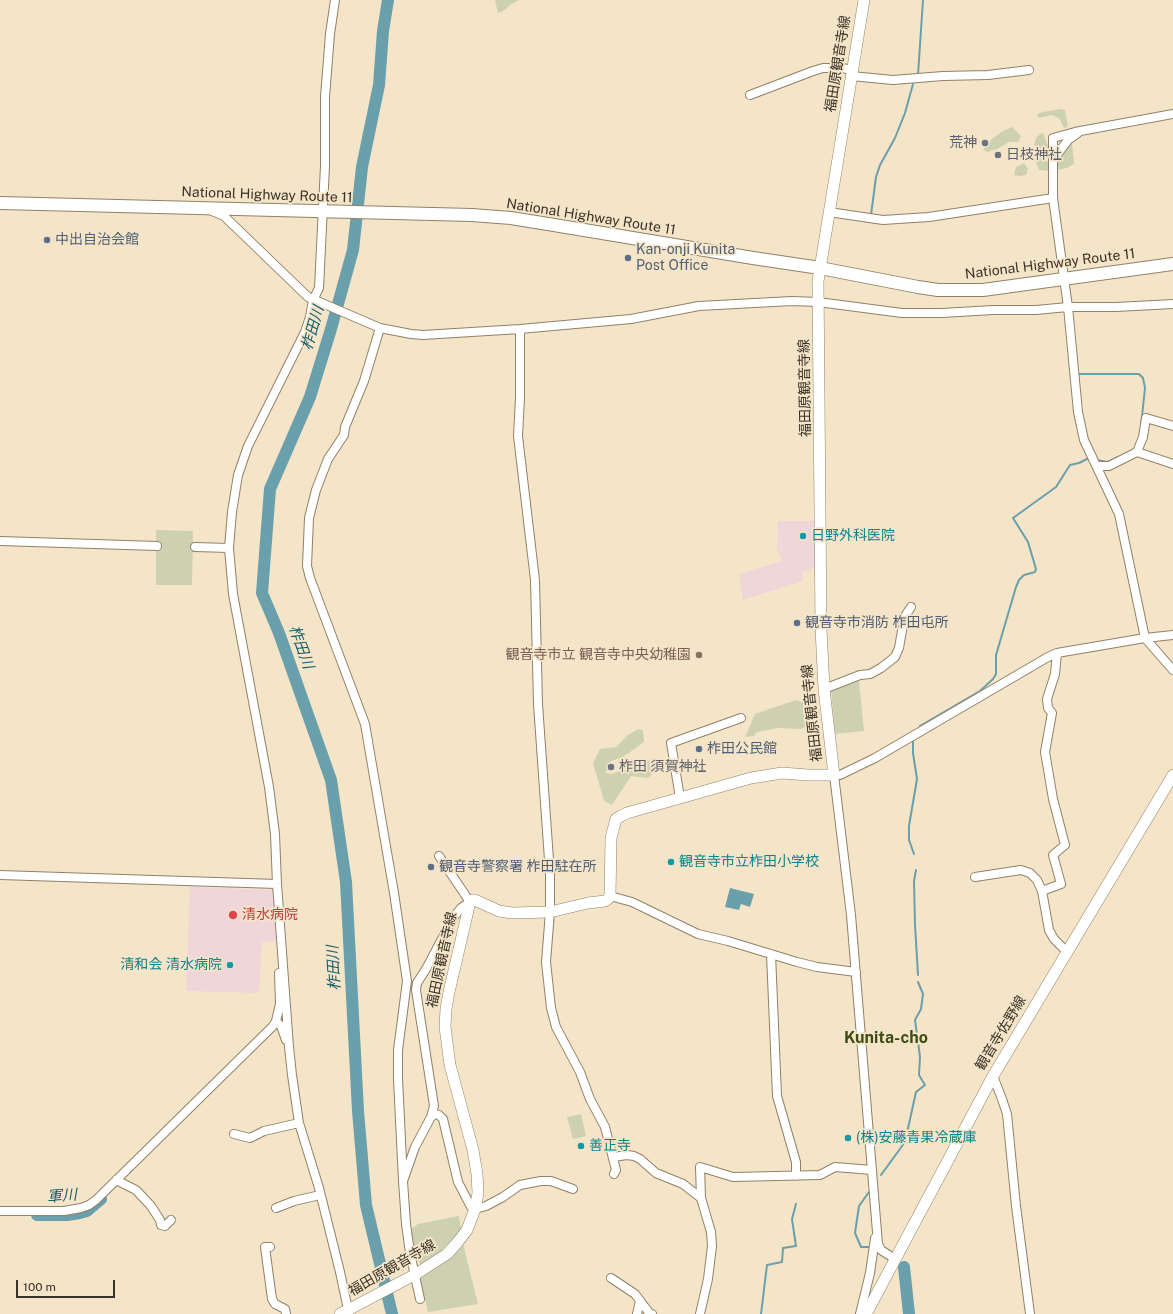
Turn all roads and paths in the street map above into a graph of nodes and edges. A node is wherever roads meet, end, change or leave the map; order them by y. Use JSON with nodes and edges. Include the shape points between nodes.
{"nodes":[{"id":1,"x":335,"y":0,"type":"edge"},
{"id":2,"x":864,"y":0,"type":"edge"},
{"id":3,"x":1029,"y":70,"type":"dead end"},
{"id":4,"x":851,"y":73,"type":"junction"},
{"id":5,"x":750,"y":95,"type":"dead end"},
{"id":6,"x":1173,"y":114,"type":"edge"},
{"id":7,"x":1082,"y":130,"type":"junction"},
{"id":8,"x":1053,"y":160,"type":"junction"},
{"id":9,"x":1053,"y":198,"type":"junction"},
{"id":10,"x":0,"y":203,"type":"edge"},
{"id":11,"x":204,"y":208,"type":"junction"},
{"id":12,"x":322,"y":212,"type":"junction"},
{"id":13,"x":829,"y":212,"type":"junction"},
{"id":14,"x":1173,"y":264,"type":"edge"},
{"id":15,"x":820,"y":268,"type":"junction"},
{"id":16,"x":1064,"y":279,"type":"junction"},
{"id":17,"x":313,"y":300,"type":"junction"},
{"id":18,"x":818,"y":302,"type":"junction"},
{"id":19,"x":1173,"y":304,"type":"edge"},
{"id":20,"x":1068,"y":307,"type":"junction"},
{"id":21,"x":380,"y":328,"type":"junction"},
{"id":22,"x":520,"y":329,"type":"junction"},
{"id":23,"x":1173,"y":426,"type":"edge"},
{"id":24,"x":1137,"y":452,"type":"junction"},
{"id":25,"x":1173,"y":464,"type":"edge"},
{"id":26,"x":1097,"y":466,"type":"junction"},
{"id":27,"x":0,"y":541,"type":"edge"},
{"id":28,"x":157,"y":546,"type":"dead end"},
{"id":29,"x":195,"y":546,"type":"dead end"},
{"id":30,"x":229,"y":548,"type":"junction"},
{"id":31,"x":911,"y":607,"type":"dead end"},
{"id":32,"x":1173,"y":635,"type":"edge"},
{"id":33,"x":1146,"y":638,"type":"junction"},
{"id":34,"x":1057,"y":653,"type":"junction"},
{"id":35,"x":1173,"y":670,"type":"edge"},
{"id":36,"x":824,"y":689,"type":"junction"},
{"id":37,"x":741,"y":718,"type":"dead end"},
{"id":38,"x":834,"y":775,"type":"junction"},
{"id":39,"x":1173,"y":775,"type":"edge"},
{"id":40,"x":680,"y":798,"type":"junction"},
{"id":41,"x":439,"y":856,"type":"dead end"},
{"id":42,"x":0,"y":875,"type":"edge"},
{"id":43,"x":975,"y":877,"type":"dead end"},
{"id":44,"x":277,"y":884,"type":"junction"},
{"id":45,"x":1042,"y":891,"type":"junction"},
{"id":46,"x":610,"y":896,"type":"junction"},
{"id":47,"x":470,"y":902,"type":"junction"},
{"id":48,"x":550,"y":912,"type":"junction"},
{"id":49,"x":283,"y":951,"type":"junction"},
{"id":50,"x":1067,"y":952,"type":"junction"},
{"id":51,"x":772,"y":954,"type":"junction"},
{"id":52,"x":856,"y":972,"type":"junction"},
{"id":53,"x":407,"y":981,"type":"junction"},
{"id":54,"x":417,"y":983,"type":"junction"},
{"id":55,"x":276,"y":1021,"type":"junction"},
{"id":56,"x":289,"y":1047,"type":"junction"},
{"id":57,"x":993,"y":1076,"type":"junction"},
{"id":58,"x":431,"y":1117,"type":"junction"},
{"id":59,"x":299,"y":1123,"type":"junction"},
{"id":60,"x":234,"y":1134,"type":"dead end"},
{"id":61,"x":613,"y":1157,"type":"junction"},
{"id":62,"x":872,"y":1170,"type":"junction"},
{"id":63,"x":614,"y":1174,"type":"dead end"},
{"id":64,"x":796,"y":1176,"type":"junction"},
{"id":65,"x":116,"y":1180,"type":"junction"},
{"id":66,"x":403,"y":1181,"type":"junction"},
{"id":67,"x":573,"y":1188,"type":"dead end"},
{"id":68,"x":320,"y":1195,"type":"junction"},
{"id":69,"x":701,"y":1198,"type":"junction"},
{"id":70,"x":276,"y":1208,"type":"dead end"},
{"id":71,"x":475,"y":1209,"type":"junction"},
{"id":72,"x":0,"y":1211,"type":"edge"},
{"id":73,"x":171,"y":1220,"type":"dead end"},
{"id":74,"x":876,"y":1223,"type":"junction"},
{"id":75,"x":270,"y":1247,"type":"dead end"},
{"id":76,"x":895,"y":1259,"type":"junction"},
{"id":77,"x":416,"y":1274,"type":"junction"},
{"id":78,"x":611,"y":1278,"type":"dead end"},
{"id":79,"x":420,"y":1299,"type":"dead end"},
{"id":80,"x":640,"y":1301,"type":"junction"},
{"id":81,"x":345,"y":1313,"type":"edge"},
{"id":82,"x":286,"y":1314,"type":"edge"},
{"id":83,"x":636,"y":1314,"type":"edge"},
{"id":84,"x":652,"y":1314,"type":"edge"},
{"id":85,"x":700,"y":1314,"type":"edge"},
{"id":86,"x":860,"y":1314,"type":"edge"},
{"id":87,"x":866,"y":1314,"type":"edge"},
{"id":88,"x":1030,"y":1314,"type":"edge"}],
"edges":[{"from":1,"to":12,"type":"street","via":[[325,97]]},
{"from":2,"to":4,"type":"main road","name":"福田原観音寺線"},
{"from":3,"to":4,"type":"street","via":[[893,80]]},
{"from":4,"to":5,"type":"street","via":[[842,68],[813,70]]},
{"from":4,"to":13,"type":"main road","name":"福田原観音寺線"},
{"from":6,"to":7,"type":"street"},
{"from":7,"to":8,"type":"street","via":[[1068,140]]},
{"from":7,"to":8,"type":"street","via":[[1053,138]]},
{"from":8,"to":9,"type":"street"},
{"from":9,"to":13,"type":"street","via":[[936,216],[883,220]]},
{"from":9,"to":16,"type":"street"},
{"from":10,"to":11,"type":"highway","name":"National Highway Route 11"},
{"from":11,"to":12,"type":"highway","name":"National Highway Route 11"},
{"from":11,"to":17,"type":"street","via":[[224,216]]},
{"from":12,"to":15,"type":"highway","name":"National Highway Route 11","via":[[511,218]]},
{"from":12,"to":17,"type":"street","via":[[319,288]]},
{"from":13,"to":15,"type":"main road","name":"福田原観音寺線"},
{"from":14,"to":16,"type":"highway","name":"National Highway Route 11"},
{"from":15,"to":16,"type":"highway","name":"National Highway Route 11","via":[[938,290],[983,290]]},
{"from":15,"to":18,"type":"main road","name":"福田原観音寺線"},
{"from":16,"to":20,"type":"street"},
{"from":17,"to":21,"type":"street"},
{"from":17,"to":30,"type":"street","via":[[305,332],[246,453],[238,475]]},
{"from":18,"to":20,"type":"street","via":[[902,313]]},
{"from":18,"to":22,"type":"street","via":[[699,306],[632,318]]},
{"from":18,"to":36,"type":"main road","name":"福田原観音寺線","via":[[821,629]]},
{"from":19,"to":20,"type":"street"},
{"from":20,"to":26,"type":"street","via":[[1078,412],[1084,440]]},
{"from":21,"to":22,"type":"street","via":[[423,335]]},
{"from":21,"to":53,"type":"street","via":[[364,381],[344,427],[344,435],[328,459],[316,490],[309,518],[307,566],[365,724]]},
{"from":22,"to":48,"type":"street","via":[[518,436],[535,580],[538,704],[550,874]]},
{"from":23,"to":24,"type":"street","via":[[1146,418]]},
{"from":24,"to":25,"type":"street"},
{"from":24,"to":26,"type":"street","via":[[1109,466]]},
{"from":26,"to":33,"type":"street","via":[[1119,514]]},
{"from":27,"to":28,"type":"street"},
{"from":29,"to":30,"type":"street"},
{"from":30,"to":44,"type":"street","via":[[233,594],[269,787],[275,834]]},
{"from":31,"to":36,"type":"street","via":[[904,619],[895,657],[870,674],[860,675]]},
{"from":32,"to":33,"type":"street"},
{"from":33,"to":34,"type":"street"},
{"from":33,"to":35,"type":"street"},
{"from":34,"to":38,"type":"street","via":[[876,758],[840,775]]},
{"from":34,"to":45,"type":"street","via":[[1056,674],[1047,699],[1048,708],[1052,713],[1045,752],[1053,799],[1065,845],[1053,855],[1061,884]]},
{"from":36,"to":38,"type":"main road","name":"福田原観音寺線"},
{"from":37,"to":40,"type":"street","via":[[671,743]]},
{"from":38,"to":40,"type":"main road","name":"福田原観音寺線","via":[[782,773],[751,778]]},
{"from":38,"to":52,"type":"street"},
{"from":39,"to":50,"type":"main road","name":"観音寺佐野線"},
{"from":40,"to":46,"type":"main road","name":"福田原観音寺線","via":[[626,813],[616,819],[611,838]]},
{"from":41,"to":47,"type":"street"},
{"from":42,"to":44,"type":"street"},
{"from":43,"to":45,"type":"street","via":[[1021,870],[1030,873]]},
{"from":44,"to":49,"type":"street"},
{"from":45,"to":50,"type":"street","via":[[1049,930]]},
{"from":46,"to":48,"type":"main road","name":"福田原観音寺線","via":[[605,901]]},
{"from":46,"to":51,"type":"street","via":[[632,902],[698,934]]},
{"from":47,"to":48,"type":"main road","name":"福田原観音寺線","via":[[475,900],[499,911],[512,913]]},
{"from":47,"to":54,"type":"street","via":[[453,918]]},
{"from":47,"to":71,"type":"main road","name":"福田原観音寺線","via":[[448,998],[445,1027],[450,1065],[477,1174],[478,1193]]},
{"from":48,"to":61,"type":"street","via":[[546,962],[551,1008],[556,1027],[605,1126]]},
{"from":49,"to":55,"type":"street","via":[[279,966],[280,1004]]},
{"from":49,"to":56,"type":"street"},
{"from":50,"to":57,"type":"main road","name":"観音寺佐野線"},
{"from":51,"to":52,"type":"street","via":[[797,962]]},
{"from":51,"to":64,"type":"street","via":[[777,1096],[796,1162]]},
{"from":52,"to":62,"type":"street"},
{"from":53,"to":54,"type":"street"},
{"from":53,"to":66,"type":"street","via":[[398,1050]]},
{"from":54,"to":58,"type":"street","via":[[434,1106]]},
{"from":55,"to":56,"type":"street"},
{"from":55,"to":65,"type":"street"},
{"from":56,"to":59,"type":"street"},
{"from":57,"to":76,"type":"main road","name":"観音寺佐野線"},
{"from":57,"to":88,"type":"street","via":[[1007,1114]]},
{"from":58,"to":66,"type":"street"},
{"from":58,"to":71,"type":"street","via":[[436,1114],[443,1119],[458,1182],[471,1207]]},
{"from":59,"to":60,"type":"street","via":[[264,1131],[250,1138]]},
{"from":59,"to":68,"type":"street"},
{"from":61,"to":63,"type":"street","via":[[616,1170]]},
{"from":61,"to":69,"type":"street","via":[[634,1156],[656,1173],[683,1184]]},
{"from":62,"to":64,"type":"street","via":[[835,1167],[820,1175]]},
{"from":62,"to":74,"type":"street"},
{"from":64,"to":69,"type":"street","via":[[733,1177],[700,1167]]},
{"from":65,"to":72,"type":"street","via":[[92,1202],[81,1208],[64,1211]]},
{"from":65,"to":73,"type":"street","via":[[136,1190],[151,1206],[161,1225],[165,1226]]},
{"from":66,"to":77,"type":"street","via":[[410,1253]]},
{"from":67,"to":71,"type":"street","via":[[541,1180],[520,1184],[497,1201]]},
{"from":68,"to":70,"type":"street"},
{"from":68,"to":81,"type":"street","via":[[340,1272]]},
{"from":69,"to":85,"type":"street","via":[[711,1232],[712,1246]]},
{"from":71,"to":77,"type":"main road","name":"福田原観音寺線","via":[[467,1230],[458,1243],[448,1254]]},
{"from":74,"to":76,"type":"street","via":[[881,1250]]},
{"from":74,"to":86,"type":"street","via":[[870,1273]]},
{"from":75,"to":82,"type":"street","via":[[265,1247],[272,1299],[275,1304],[285,1309]]},
{"from":76,"to":87,"type":"main road","name":"観音寺佐野線"},
{"from":77,"to":79,"type":"street"},
{"from":77,"to":81,"type":"main road","name":"福田原観音寺線"},
{"from":78,"to":80,"type":"street","via":[[635,1294]]},
{"from":80,"to":83,"type":"street"},
{"from":80,"to":84,"type":"street"}]}
